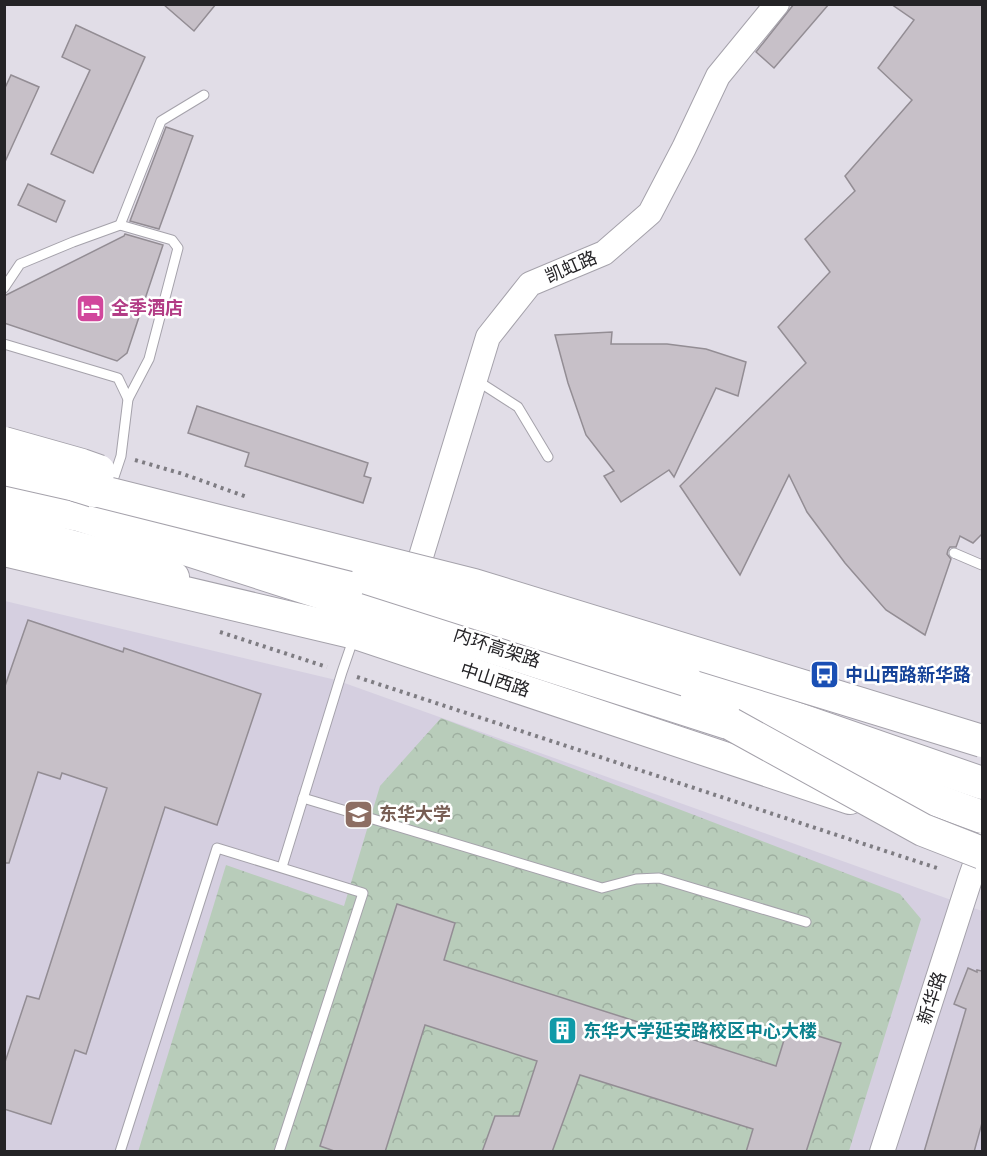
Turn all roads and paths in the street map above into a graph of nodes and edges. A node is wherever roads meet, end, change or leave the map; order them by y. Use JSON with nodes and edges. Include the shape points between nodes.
{"nodes":[{"id":1,"x":777,"y":4,"type":"edge"},
{"id":2,"x":204,"y":95,"type":"dead end"},
{"id":3,"x":120,"y":225,"type":"junction"},
{"id":4,"x":4,"y":288,"type":"edge"},
{"id":5,"x":4,"y":344,"type":"edge"},
{"id":6,"x":475,"y":379,"type":"junction"},
{"id":7,"x":128,"y":399,"type":"junction"},
{"id":8,"x":4,"y":443,"type":"edge"},
{"id":9,"x":548,"y":457,"type":"dead end"},
{"id":10,"x":4,"y":469,"type":"edge"},
{"id":11,"x":4,"y":476,"type":"edge"},
{"id":12,"x":75,"y":485,"type":"junction"},
{"id":13,"x":4,"y":500,"type":"edge"},
{"id":14,"x":104,"y":506,"type":"junction"},
{"id":15,"x":4,"y":527,"type":"edge"},
{"id":16,"x":4,"y":550,"type":"edge"},
{"id":17,"x":954,"y":553,"type":"dead end"},
{"id":18,"x":982,"y":565,"type":"edge"},
{"id":19,"x":410,"y":592,"type":"junction"},
{"id":20,"x":216,"y":631,"type":"dead end"},
{"id":21,"x":355,"y":633,"type":"junction"},
{"id":22,"x":342,"y":672,"type":"junction"},
{"id":23,"x":731,"y":724,"type":"junction"},
{"id":24,"x":982,"y":741,"type":"edge"},
{"id":25,"x":982,"y":784,"type":"edge"},
{"id":26,"x":303,"y":798,"type":"junction"},
{"id":27,"x":982,"y":817,"type":"edge"},
{"id":28,"x":982,"y":845,"type":"edge"},
{"id":29,"x":976,"y":866,"type":"edge"},
{"id":30,"x":282,"y":867,"type":"junction"},
{"id":31,"x":806,"y":922,"type":"dead end"},
{"id":32,"x":120,"y":1152,"type":"edge"},
{"id":33,"x":279,"y":1152,"type":"edge"},
{"id":34,"x":882,"y":1152,"type":"edge"}],
"edges":[{"from":1,"to":6,"type":"street","name":"凯虹路","via":[[718,76],[650,213],[604,253],[530,284],[488,337]]},
{"from":2,"to":3,"type":"lane","via":[[161,121]]},
{"from":3,"to":4,"type":"lane","via":[[20,264]]},
{"from":3,"to":7,"type":"lane","via":[[172,240],[178,248],[149,359]]},
{"from":5,"to":7,"type":"lane","via":[[117,378]]},
{"from":6,"to":9,"type":"lane","via":[[518,407]]},
{"from":6,"to":19,"type":"street","name":"凯虹路"},
{"from":7,"to":14,"type":"lane","via":[[120,456]]},
{"from":8,"to":19,"type":"highway","bridge":true,"via":[[82,465]]},
{"from":10,"to":12,"type":"highway","name":"内环高架路","bridge":true},
{"from":11,"to":14,"type":"main road"},
{"from":12,"to":24,"type":"highway","bridge":true,"via":[[474,585]]},
{"from":12,"to":25,"type":"highway","name":"内环高架路","bridge":true,"via":[[687,680]]},
{"from":13,"to":23,"type":"highway","name":"内环高架路","via":[[79,515]]},
{"from":14,"to":19,"type":"main road"},
{"from":15,"to":21,"type":"main road","name":"中山西路"},
{"from":16,"to":21,"type":"highway"},
{"from":17,"to":18,"type":"lane"},
{"from":19,"to":25,"type":"main road"},
{"from":20,"to":22,"type":"path"},
{"from":21,"to":22,"type":"lane"},
{"from":21,"to":28,"type":"main road","name":"中山西路"},
{"from":22,"to":26,"type":"lane"},
{"from":22,"to":29,"type":"path"},
{"from":23,"to":27,"type":"highway","name":"内环高架路","bridge":true},
{"from":23,"to":29,"type":"highway","bridge":true,"via":[[923,830]]},
{"from":26,"to":30,"type":"lane"},
{"from":26,"to":31,"type":"lane","via":[[602,888],[659,878]]},
{"from":28,"to":29,"type":"street","name":"新华路"},
{"from":29,"to":34,"type":"street","name":"新华路"},
{"from":30,"to":32,"type":"lane","via":[[217,848]]},
{"from":30,"to":33,"type":"lane","via":[[363,893]]}]}
